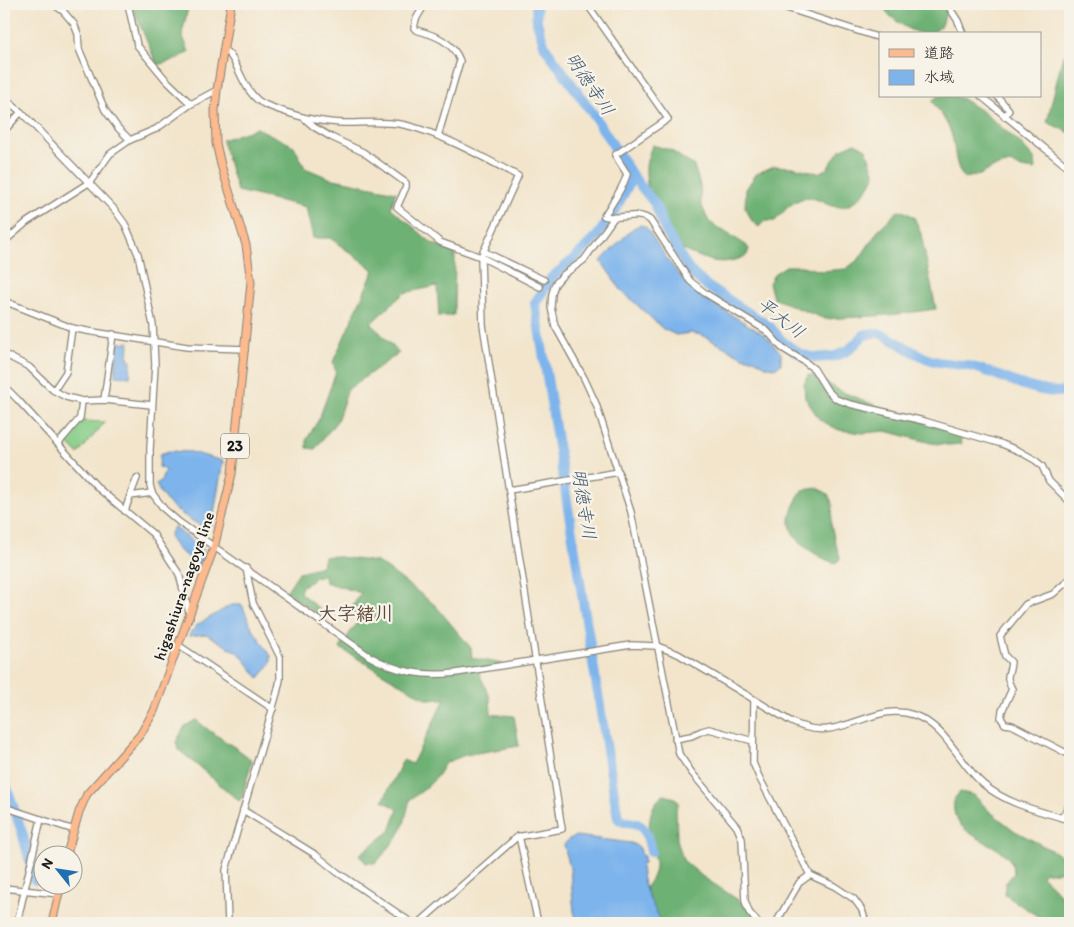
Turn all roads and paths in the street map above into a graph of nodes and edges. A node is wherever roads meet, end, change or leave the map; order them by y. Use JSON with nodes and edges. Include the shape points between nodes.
{"nodes":[{"id":1,"x":53,"y":4,"type":"edge"},
{"id":2,"x":128,"y":4,"type":"edge"},
{"id":3,"x":231,"y":4,"type":"edge"},
{"id":4,"x":425,"y":4,"type":"edge"},
{"id":5,"x":587,"y":4,"type":"edge"},
{"id":6,"x":774,"y":4,"type":"edge"},
{"id":7,"x":947,"y":4,"type":"edge"},
{"id":8,"x":962,"y":32,"type":"edge"},
{"id":9,"x":879,"y":38,"type":"edge"},
{"id":10,"x":223,"y":50,"type":"junction"},
{"id":11,"x":217,"y":90,"type":"junction"},
{"id":12,"x":4,"y":98,"type":"edge"},
{"id":13,"x":983,"y":98,"type":"edge"},
{"id":14,"x":999,"y":98,"type":"edge"},
{"id":15,"x":191,"y":104,"type":"junction"},
{"id":16,"x":21,"y":112,"type":"junction"},
{"id":17,"x":1005,"y":116,"type":"junction"},
{"id":18,"x":305,"y":119,"type":"junction"},
{"id":19,"x":4,"y":131,"type":"edge"},
{"id":20,"x":438,"y":136,"type":"junction"},
{"id":21,"x":130,"y":140,"type":"junction"},
{"id":22,"x":1070,"y":169,"type":"edge"},
{"id":23,"x":90,"y":182,"type":"junction"},
{"id":24,"x":613,"y":219,"type":"junction"},
{"id":25,"x":4,"y":242,"type":"edge"},
{"id":26,"x":482,"y":254,"type":"junction"},
{"id":27,"x":544,"y":280,"type":"dead end"},
{"id":28,"x":540,"y":287,"type":"dead end"},
{"id":29,"x":4,"y":301,"type":"edge"},
{"id":30,"x":72,"y":328,"type":"junction"},
{"id":31,"x":113,"y":334,"type":"junction"},
{"id":32,"x":155,"y":342,"type":"junction"},
{"id":33,"x":245,"y":349,"type":"junction"},
{"id":34,"x":4,"y":354,"type":"edge"},
{"id":35,"x":4,"y":386,"type":"edge"},
{"id":36,"x":54,"y":390,"type":"junction"},
{"id":37,"x":104,"y":400,"type":"junction"},
{"id":38,"x":82,"y":401,"type":"junction"},
{"id":39,"x":152,"y":405,"type":"junction"},
{"id":40,"x":58,"y":444,"type":"junction"},
{"id":41,"x":619,"y":472,"type":"junction"},
{"id":42,"x":137,"y":478,"type":"dead end"},
{"id":43,"x":508,"y":490,"type":"junction"},
{"id":44,"x":152,"y":493,"type":"junction"},
{"id":45,"x":130,"y":496,"type":"junction"},
{"id":46,"x":1070,"y":502,"type":"edge"},
{"id":47,"x":125,"y":511,"type":"junction"},
{"id":48,"x":214,"y":548,"type":"junction"},
{"id":49,"x":246,"y":568,"type":"junction"},
{"id":50,"x":1070,"y":579,"type":"edge"},
{"id":51,"x":190,"y":616,"type":"junction"},
{"id":52,"x":178,"y":645,"type":"junction"},
{"id":53,"x":657,"y":646,"type":"junction"},
{"id":54,"x":536,"y":661,"type":"junction"},
{"id":55,"x":754,"y":700,"type":"junction"},
{"id":56,"x":273,"y":709,"type":"junction"},
{"id":57,"x":675,"y":740,"type":"junction"},
{"id":58,"x":753,"y":741,"type":"junction"},
{"id":59,"x":1070,"y":755,"type":"edge"},
{"id":60,"x":1070,"y":803,"type":"edge"},
{"id":61,"x":4,"y":807,"type":"edge"},
{"id":62,"x":243,"y":810,"type":"junction"},
{"id":63,"x":1062,"y":818,"type":"junction"},
{"id":64,"x":41,"y":820,"type":"junction"},
{"id":65,"x":1070,"y":820,"type":"edge"},
{"id":66,"x":74,"y":830,"type":"junction"},
{"id":67,"x":519,"y":836,"type":"junction"},
{"id":68,"x":70,"y":844,"type":"edge"},
{"id":69,"x":810,"y":875,"type":"junction"},
{"id":70,"x":4,"y":888,"type":"edge"},
{"id":71,"x":24,"y":890,"type":"junction"},
{"id":72,"x":32,"y":891,"type":"edge"},
{"id":73,"x":58,"y":894,"type":"edge"},
{"id":74,"x":17,"y":923,"type":"edge"},
{"id":75,"x":52,"y":923,"type":"edge"},
{"id":76,"x":228,"y":923,"type":"edge"},
{"id":77,"x":412,"y":923,"type":"edge"},
{"id":78,"x":419,"y":923,"type":"edge"},
{"id":79,"x":538,"y":923,"type":"edge"},
{"id":80,"x":758,"y":923,"type":"edge"},
{"id":81,"x":776,"y":923,"type":"edge"},
{"id":82,"x":866,"y":923,"type":"edge"}],
"edges":[{"from":1,"to":21,"type":"street","via":[[74,24],[79,49],[105,110]]},
{"from":2,"to":15,"type":"street","via":[[138,45],[166,80]]},
{"from":3,"to":10,"type":"main road","name":"higashiura-nagoya line","number":"23"},
{"from":4,"to":20,"type":"street","via":[[414,28],[453,47],[460,61]]},
{"from":5,"to":24,"type":"street","via":[[668,119],[614,156],[627,174],[604,216]]},
{"from":6,"to":9,"type":"street"},
{"from":7,"to":8,"type":"street"},
{"from":10,"to":11,"type":"main road","name":"higashiura-nagoya line","number":"23"},
{"from":10,"to":18,"type":"street","via":[[230,55],[247,89],[256,99]]},
{"from":11,"to":15,"type":"street"},
{"from":11,"to":33,"type":"main road","name":"higashiura-nagoya line","number":"23","via":[[216,143],[249,261],[251,282]]},
{"from":12,"to":16,"type":"street"},
{"from":13,"to":17,"type":"street"},
{"from":14,"to":17,"type":"street","via":[[1009,110]]},
{"from":15,"to":21,"type":"street","via":[[156,129]]},
{"from":16,"to":19,"type":"street"},
{"from":16,"to":23,"type":"street"},
{"from":17,"to":22,"type":"street"},
{"from":18,"to":20,"type":"street","via":[[399,124]]},
{"from":18,"to":26,"type":"street","via":[[331,137],[363,152],[404,181],[406,187],[397,207],[434,238]]},
{"from":20,"to":26,"type":"street","via":[[518,176]]},
{"from":21,"to":23,"type":"street","via":[[110,154]]},
{"from":23,"to":25,"type":"street","via":[[27,222]]},
{"from":23,"to":32,"type":"street","via":[[125,224],[138,254]]},
{"from":24,"to":41,"type":"street","via":[[584,260],[556,284],[552,306],[555,326],[596,404]]},
{"from":24,"to":46,"type":"street","via":[[638,215],[650,220],[690,281],[767,331],[782,348],[814,369],[836,399],[924,421],[1019,451],[1042,466],[1049,481]]},
{"from":26,"to":27,"type":"street"},
{"from":26,"to":28,"type":"street"},
{"from":26,"to":43,"type":"street","via":[[483,325]]},
{"from":29,"to":30,"type":"street"},
{"from":30,"to":31,"type":"street"},
{"from":30,"to":36,"type":"street","via":[[66,372]]},
{"from":31,"to":32,"type":"street"},
{"from":31,"to":37,"type":"street"},
{"from":32,"to":33,"type":"street","via":[[187,347]]},
{"from":32,"to":39,"type":"street"},
{"from":33,"to":48,"type":"main road","name":"higashiura-nagoya line","number":"23","via":[[232,474]]},
{"from":34,"to":36,"type":"street","via":[[29,367]]},
{"from":35,"to":40,"type":"street"},
{"from":36,"to":38,"type":"street"},
{"from":37,"to":38,"type":"street"},
{"from":37,"to":39,"type":"street"},
{"from":38,"to":40,"type":"street","via":[[80,418]]},
{"from":39,"to":44,"type":"street","via":[[149,470]]},
{"from":40,"to":47,"type":"street","via":[[99,489]]},
{"from":41,"to":43,"type":"street"},
{"from":41,"to":53,"type":"street","via":[[633,520]]},
{"from":42,"to":45,"type":"street"},
{"from":43,"to":54,"type":"street"},
{"from":44,"to":45,"type":"street"},
{"from":44,"to":48,"type":"street","via":[[170,515]]},
{"from":45,"to":47,"type":"street"},
{"from":47,"to":51,"type":"street","via":[[152,534],[171,560],[179,574]]},
{"from":48,"to":49,"type":"street"},
{"from":48,"to":51,"type":"main road","name":"higashiura-nagoya line","number":"23"},
{"from":49,"to":54,"type":"street","via":[[369,656],[401,670],[444,674]]},
{"from":49,"to":56,"type":"street","via":[[254,603],[280,657],[280,680]]},
{"from":50,"to":59,"type":"street","via":[[1052,594],[1026,604],[1000,636],[1005,656],[1011,662],[1007,679],[1012,689],[1001,718],[1005,724]]},
{"from":51,"to":52,"type":"main road","name":"higashiura-nagoya line","number":"23"},
{"from":52,"to":56,"type":"street"},
{"from":52,"to":66,"type":"main road","name":"higashiura-nagoya line","number":"23","via":[[146,725],[87,794]]},
{"from":53,"to":54,"type":"street","via":[[631,645]]},
{"from":53,"to":55,"type":"street","via":[[678,654]]},
{"from":53,"to":57,"type":"street"},
{"from":54,"to":67,"type":"street","via":[[562,829]]},
{"from":55,"to":58,"type":"street"},
{"from":55,"to":63,"type":"street","via":[[796,724],[818,730],[845,726],[885,713],[916,716],[937,728],[989,788],[1014,802]]},
{"from":56,"to":62,"type":"street"},
{"from":57,"to":58,"type":"street","via":[[709,729]]},
{"from":57,"to":80,"type":"street","via":[[685,764],[737,827],[742,839],[745,901]]},
{"from":58,"to":69,"type":"street","via":[[753,763]]},
{"from":60,"to":63,"type":"street"},
{"from":61,"to":64,"type":"street"},
{"from":62,"to":76,"type":"street","via":[[226,870]]},
{"from":62,"to":77,"type":"street","via":[[316,855]]},
{"from":63,"to":65,"type":"street"},
{"from":64,"to":66,"type":"street"},
{"from":64,"to":71,"type":"street"},
{"from":66,"to":68,"type":"main road","name":"higashiura-nagoya line","number":"23"},
{"from":67,"to":78,"type":"street"},
{"from":67,"to":79,"type":"street"},
{"from":69,"to":81,"type":"street","via":[[799,883]]},
{"from":69,"to":82,"type":"street","via":[[854,899]]},
{"from":70,"to":71,"type":"street"},
{"from":71,"to":72,"type":"street"},
{"from":71,"to":74,"type":"street"},
{"from":73,"to":75,"type":"main road"}]}
